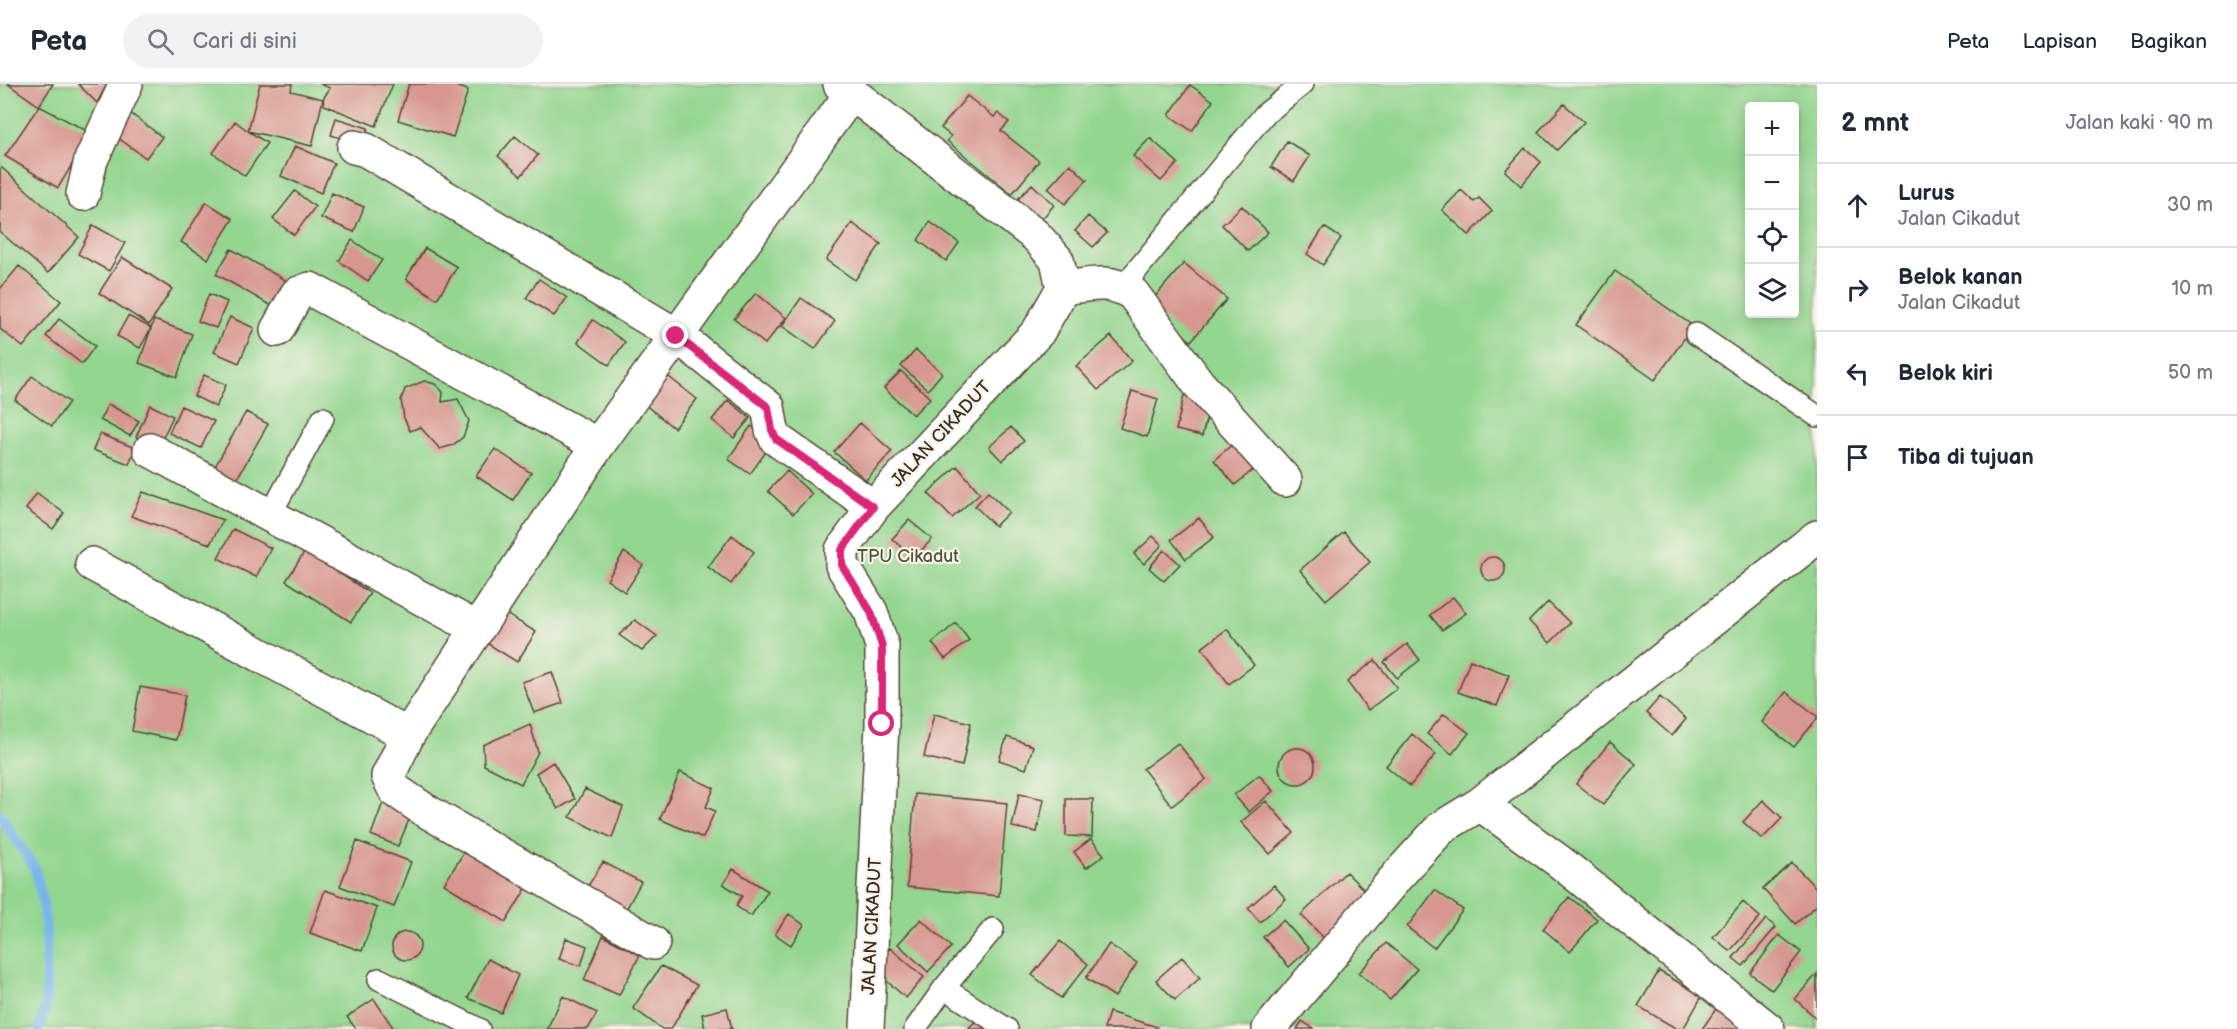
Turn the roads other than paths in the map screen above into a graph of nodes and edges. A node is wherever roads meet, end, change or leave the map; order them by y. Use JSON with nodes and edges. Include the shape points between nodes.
{"nodes":[{"id":1,"x":126,"y":84,"type":"edge"},
{"id":2,"x":1303,"y":84,"type":"edge"},
{"id":3,"x":846,"y":89,"type":"edge"},
{"id":4,"x":354,"y":147,"type":"dead end"},
{"id":5,"x":83,"y":194,"type":"dead end"},
{"id":6,"x":1123,"y":287,"type":"junction"},
{"id":7,"x":1062,"y":288,"type":"junction"},
{"id":8,"x":277,"y":330,"type":"dead end"},
{"id":9,"x":1696,"y":334,"type":"dead end"},
{"id":10,"x":676,"y":336,"type":"junction"},
{"id":11,"x":1817,"y":416,"type":"edge"},
{"id":12,"x":323,"y":418,"type":"dead end"},
{"id":13,"x":598,"y":445,"type":"junction"},
{"id":14,"x":150,"y":450,"type":"dead end"},
{"id":15,"x":1285,"y":480,"type":"dead end"},
{"id":16,"x":873,"y":507,"type":"junction"},
{"id":17,"x":270,"y":515,"type":"junction"},
{"id":18,"x":1817,"y":537,"type":"edge"},
{"id":19,"x":92,"y":564,"type":"dead end"},
{"id":20,"x":476,"y":628,"type":"junction"},
{"id":21,"x":408,"y":735,"type":"junction"},
{"id":22,"x":1480,"y":804,"type":"junction"},
{"id":23,"x":993,"y":929,"type":"dead end"},
{"id":24,"x":653,"y":943,"type":"dead end"},
{"id":25,"x":379,"y":979,"type":"dead end"},
{"id":26,"x":944,"y":988,"type":"junction"},
{"id":27,"x":479,"y":1029,"type":"edge"},
{"id":28,"x":867,"y":1029,"type":"edge"},
{"id":29,"x":915,"y":1029,"type":"edge"},
{"id":30,"x":1006,"y":1029,"type":"edge"},
{"id":31,"x":1269,"y":1029,"type":"edge"},
{"id":32,"x":1768,"y":1029,"type":"edge"}],
"edges":[{"from":1,"to":5,"type":"street","via":[[91,160]]},
{"from":2,"to":6,"type":"lane","via":[[1263,116]]},
{"from":3,"to":7,"type":"street","via":[[1036,236],[1057,260]]},
{"from":3,"to":10,"type":"street"},
{"from":4,"to":10,"type":"street","via":[[366,150]]},
{"from":6,"to":7,"type":"street","via":[[1108,283]]},
{"from":6,"to":15,"type":"street","via":[[1133,294],[1198,383]]},
{"from":7,"to":16,"type":"street","name":"JALAN CIKADUT","via":[[1038,333]]},
{"from":8,"to":13,"type":"street","via":[[297,294],[310,289]]},
{"from":9,"to":11,"type":"lane"},
{"from":10,"to":13,"type":"street"},
{"from":10,"to":16,"type":"street","via":[[768,407],[776,439]]},
{"from":12,"to":17,"type":"lane"},
{"from":13,"to":20,"type":"street"},
{"from":14,"to":17,"type":"street"},
{"from":16,"to":28,"type":"street","name":"JALAN CIKADUT","via":[[841,557],[871,612],[882,646],[882,724]]},
{"from":17,"to":20,"type":"street"},
{"from":18,"to":22,"type":"street"},
{"from":19,"to":21,"type":"street"},
{"from":20,"to":21,"type":"street"},
{"from":21,"to":24,"type":"street","via":[[388,776],[395,790]]},
{"from":22,"to":31,"type":"street","via":[[1441,828]]},
{"from":22,"to":32,"type":"street","via":[[1560,862]]},
{"from":23,"to":26,"type":"lane"},
{"from":25,"to":27,"type":"lane"},
{"from":26,"to":29,"type":"lane"},
{"from":26,"to":30,"type":"lane"}]}
